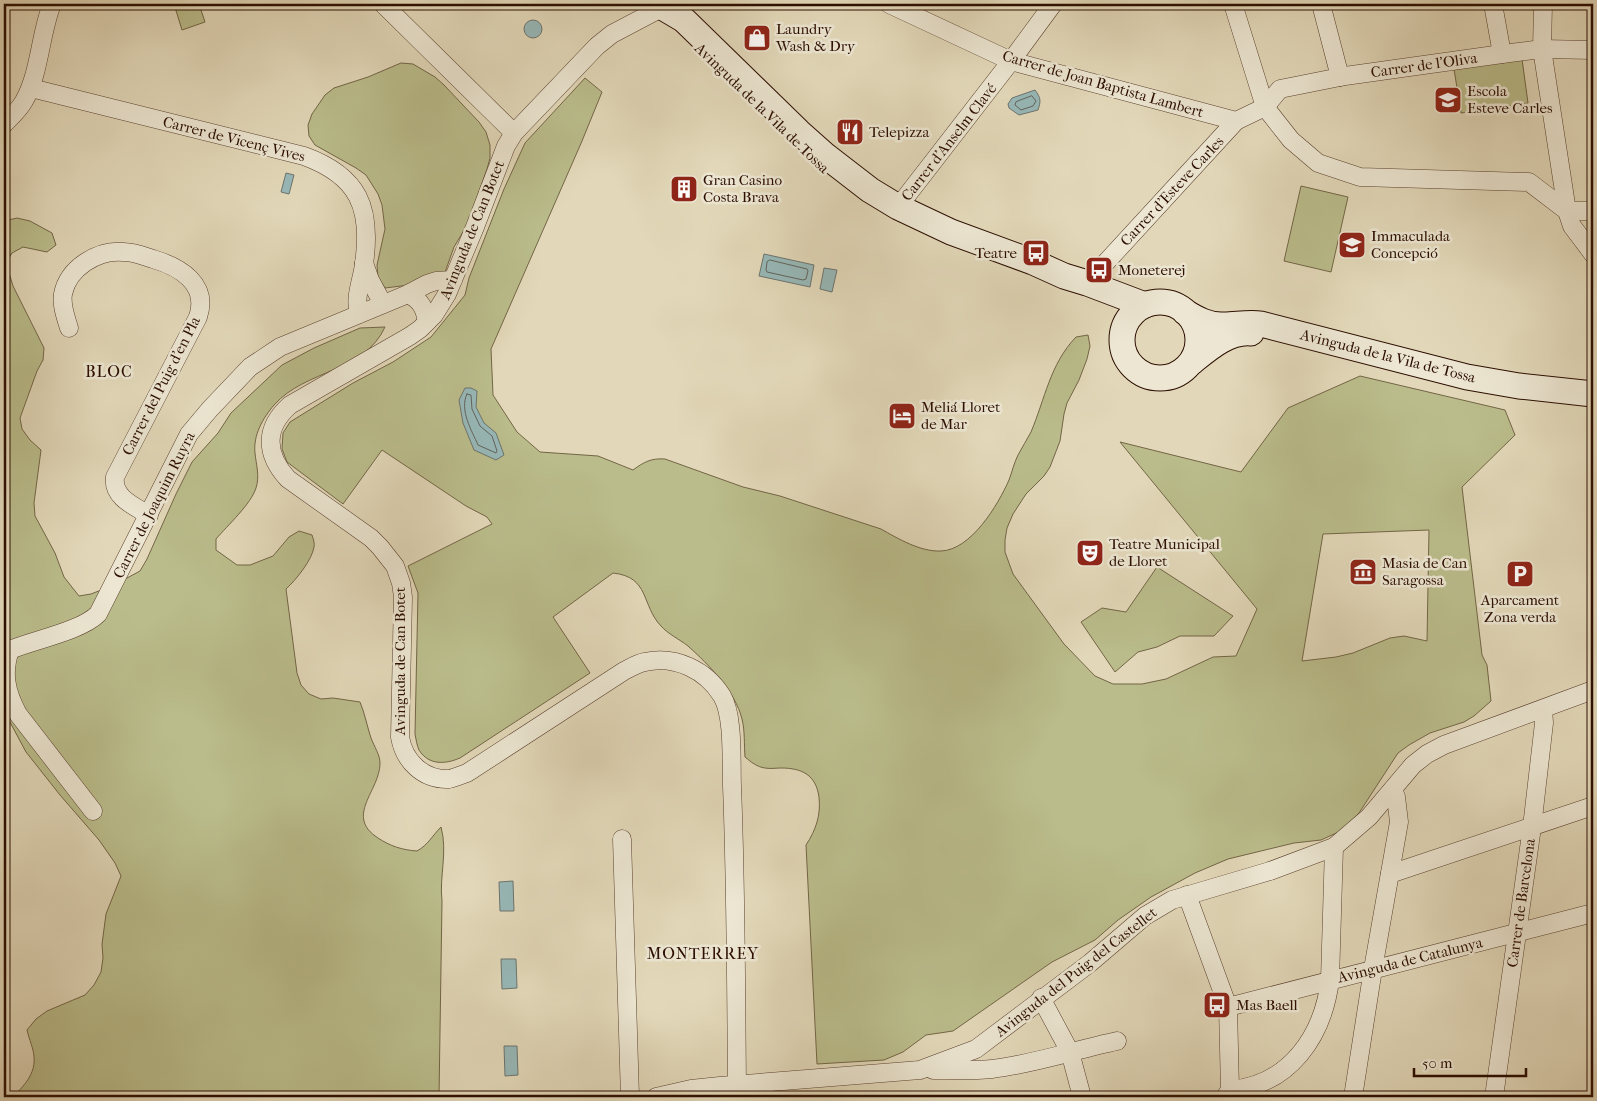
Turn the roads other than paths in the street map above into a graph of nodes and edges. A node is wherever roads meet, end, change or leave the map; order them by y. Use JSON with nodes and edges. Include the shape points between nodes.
{"nodes":[{"id":1,"x":52,"y":4,"type":"edge"},
{"id":2,"x":383,"y":4,"type":"edge"},
{"id":3,"x":889,"y":4,"type":"edge"},
{"id":4,"x":1053,"y":4,"type":"edge"},
{"id":5,"x":1233,"y":4,"type":"edge"},
{"id":6,"x":1321,"y":4,"type":"edge"},
{"id":7,"x":1493,"y":4,"type":"edge"},
{"id":8,"x":1543,"y":4,"type":"edge"},
{"id":9,"x":663,"y":5,"type":"edge"},
{"id":10,"x":1542,"y":49,"type":"junction"},
{"id":11,"x":1593,"y":50,"type":"edge"},
{"id":12,"x":1502,"y":54,"type":"junction"},
{"id":13,"x":1011,"y":61,"type":"junction"},
{"id":14,"x":1340,"y":77,"type":"junction"},
{"id":15,"x":30,"y":88,"type":"junction"},
{"id":16,"x":1265,"y":107,"type":"junction"},
{"id":17,"x":1236,"y":121,"type":"junction"},
{"id":18,"x":4,"y":124,"type":"edge"},
{"id":19,"x":514,"y":133,"type":"junction"},
{"id":20,"x":898,"y":207,"type":"junction"},
{"id":21,"x":1567,"y":211,"type":"junction"},
{"id":22,"x":1593,"y":211,"type":"edge"},
{"id":23,"x":1593,"y":254,"type":"edge"},
{"id":24,"x":364,"y":263,"type":"junction"},
{"id":25,"x":1076,"y":279,"type":"junction"},
{"id":26,"x":450,"y":287,"type":"junction"},
{"id":27,"x":408,"y":294,"type":"junction"},
{"id":28,"x":383,"y":304,"type":"junction"},
{"id":29,"x":1145,"y":305,"type":"junction"},
{"id":30,"x":1186,"y":312,"type":"junction"},
{"id":31,"x":359,"y":314,"type":"junction"},
{"id":32,"x":427,"y":322,"type":"junction"},
{"id":33,"x":69,"y":328,"type":"dead end"},
{"id":34,"x":1124,"y":328,"type":"junction"},
{"id":35,"x":1192,"y":362,"type":"junction"},
{"id":36,"x":1593,"y":394,"type":"edge"},
{"id":37,"x":1593,"y":404,"type":"edge"},
{"id":38,"x":148,"y":515,"type":"junction"},
{"id":39,"x":7,"y":650,"type":"edge"},
{"id":40,"x":1593,"y":690,"type":"edge"},
{"id":41,"x":1543,"y":708,"type":"junction"},
{"id":42,"x":1393,"y":789,"type":"junction"},
{"id":43,"x":1593,"y":806,"type":"edge"},
{"id":44,"x":93,"y":811,"type":"dead end"},
{"id":45,"x":1532,"y":828,"type":"junction"},
{"id":46,"x":622,"y":839,"type":"dead end"},
{"id":47,"x":1334,"y":847,"type":"junction"},
{"id":48,"x":1390,"y":874,"type":"junction"},
{"id":49,"x":1187,"y":895,"type":"junction"},
{"id":50,"x":1593,"y":913,"type":"edge"},
{"id":51,"x":1517,"y":934,"type":"junction"},
{"id":52,"x":1373,"y":969,"type":"junction"},
{"id":53,"x":1330,"y":980,"type":"junction"},
{"id":54,"x":1042,"y":998,"type":"junction"},
{"id":55,"x":1228,"y":1007,"type":"junction"},
{"id":56,"x":1117,"y":1041,"type":"dead end"},
{"id":57,"x":1070,"y":1052,"type":"junction"},
{"id":58,"x":920,"y":1070,"type":"junction"},
{"id":59,"x":737,"y":1085,"type":"junction"},
{"id":60,"x":1227,"y":1094,"type":"edge"},
{"id":61,"x":630,"y":1097,"type":"edge"},
{"id":62,"x":656,"y":1097,"type":"edge"},
{"id":63,"x":1082,"y":1097,"type":"edge"},
{"id":64,"x":1353,"y":1097,"type":"edge"},
{"id":65,"x":1494,"y":1097,"type":"edge"}],
"edges":[{"from":1,"to":15,"type":"street"},
{"from":2,"to":19,"type":"street"},
{"from":3,"to":13,"type":"street","name":"Carrer de Joan Baptista Lambert"},
{"from":4,"to":13,"type":"street","name":"Carrer d'Anselm Clavé"},
{"from":5,"to":16,"type":"street"},
{"from":6,"to":14,"type":"street"},
{"from":7,"to":12,"type":"street"},
{"from":8,"to":10,"type":"street"},
{"from":9,"to":19,"type":"street","name":"Avinguda de Can Botet","via":[[597,46]]},
{"from":9,"to":20,"type":"main road","name":"Avinguda de la Vila de Tossa","via":[[684,20],[826,156]]},
{"from":9,"to":25,"type":"main road","name":"Avinguda de la Vila de Tossa","via":[[688,37],[803,150],[870,203],[910,226],[972,253],[1031,271]]},
{"from":10,"to":11,"type":"street","name":"Carrer de l'Oliva"},
{"from":10,"to":12,"type":"street","name":"Carrer de l'Oliva"},
{"from":10,"to":21,"type":"street"},
{"from":12,"to":14,"type":"street","name":"Carrer de l'Oliva"},
{"from":13,"to":17,"type":"street","name":"Carrer de Joan Baptista Lambert"},
{"from":13,"to":20,"type":"street","name":"Carrer d'Anselm Clavé"},
{"from":14,"to":16,"type":"street","name":"Carrer de l'Oliva","via":[[1280,89]]},
{"from":15,"to":18,"type":"street","via":[[23,103]]},
{"from":15,"to":24,"type":"street","name":"Carrer de Vicenç Vives","via":[[304,156],[326,166],[347,181],[360,201],[366,224]]},
{"from":16,"to":17,"type":"street"},
{"from":16,"to":21,"type":"street","via":[[1291,140],[1318,163],[1360,176],[1529,182]]},
{"from":17,"to":25,"type":"street","name":"Carrer d'Esteve Carles"},
{"from":19,"to":26,"type":"street","name":"Avinguda de Can Botet"},
{"from":20,"to":25,"type":"main road","name":"Avinguda de la Vila de Tossa","via":[[950,232]]},
{"from":21,"to":22,"type":"street"},
{"from":21,"to":23,"type":"street","via":[[1572,226]]},
{"from":24,"to":28,"type":"street","name":"Carrer de Vicenç Vives"},
{"from":24,"to":31,"type":"street","name":"Carrer de Vicenç Vives","via":[[356,305]]},
{"from":25,"to":29,"type":"main road","name":"Avinguda de la Vila de Tossa"},
{"from":25,"to":34,"type":"main road","name":"Avinguda de la Vila de Tossa","via":[[1112,304]]},
{"from":26,"to":27,"type":"street","name":"Carrer de Joaquim Ruyra","via":[[436,281]]},
{"from":26,"to":32,"type":"street","name":"Avinguda de Can Botet"},
{"from":27,"to":28,"type":"street","name":"Carrer de Joaquim Ruyra"},
{"from":27,"to":32,"type":"street","via":[[421,303]]},
{"from":28,"to":31,"type":"street","name":"Carrer de Joaquim Ruyra"},
{"from":29,"to":30,"type":"main road","via":[[1167,302]]},
{"from":29,"to":34,"type":"main road","via":[[1136,310]]},
{"from":30,"to":35,"type":"main road","via":[[1198,340]]},
{"from":30,"to":36,"type":"main road","name":"Avinguda de la Vila de Tossa","via":[[1207,323],[1222,326],[1247,322],[1261,324],[1467,377]]},
{"from":31,"to":38,"type":"street","name":"Carrer de Joaquim Ruyra","via":[[280,347],[236,381],[189,434]]},
{"from":32,"to":59,"type":"street","name":"Avinguda de Can Botet","via":[[383,353],[310,393],[281,413],[271,434],[273,458],[288,479],[370,538],[395,566],[403,597],[401,742],[413,765],[431,777],[451,778],[467,772],[624,671],[644,662],[664,660],[687,666],[708,678],[723,698],[729,718],[734,833]]},
{"from":33,"to":38,"type":"street","name":"Carrer del Puig d'en Pla","via":[[62,296],[66,284],[80,267],[99,256],[124,252],[169,264],[191,279],[197,290],[201,308],[198,317],[115,477],[118,494]]},
{"from":34,"to":35,"type":"main road","via":[[1125,356],[1141,374],[1165,378]]},
{"from":35,"to":37,"type":"main road","name":"Avinguda de la Vila de Tossa","via":[[1230,336],[1254,333],[1466,388],[1509,396]]},
{"from":38,"to":39,"type":"street","name":"Carrer de Joaquim Ruyra","via":[[98,614],[87,622]]},
{"from":39,"to":44,"type":"street","via":[[5,676],[10,700]]},
{"from":40,"to":41,"type":"street","name":"Avinguda del Puig del Castellet"},
{"from":41,"to":42,"type":"street","name":"Avinguda del Puig del Castellet","via":[[1434,750],[1413,765]]},
{"from":41,"to":45,"type":"street","name":"Carrer de Barcelona"},
{"from":42,"to":47,"type":"street","name":"Avinguda del Puig del Castellet","via":[[1369,818]]},
{"from":42,"to":48,"type":"street","via":[[1399,822]]},
{"from":43,"to":45,"type":"street"},
{"from":45,"to":48,"type":"street"},
{"from":45,"to":51,"type":"street","name":"Carrer de Barcelona"},
{"from":46,"to":61,"type":"street"},
{"from":47,"to":49,"type":"street","name":"Avinguda del Puig del Castellet","via":[[1270,872]]},
{"from":47,"to":53,"type":"street"},
{"from":48,"to":52,"type":"street"},
{"from":49,"to":54,"type":"street","name":"Avinguda del Puig del Castellet","via":[[1145,916]]},
{"from":49,"to":55,"type":"street"},
{"from":50,"to":51,"type":"street","name":"Avinguda de Catalunya"},
{"from":51,"to":52,"type":"street","name":"Avinguda de Catalunya"},
{"from":51,"to":65,"type":"street","name":"Carrer de Barcelona"},
{"from":52,"to":53,"type":"street","name":"Avinguda de Catalunya"},
{"from":52,"to":64,"type":"street"},
{"from":53,"to":55,"type":"street","name":"Avinguda de Catalunya"},
{"from":53,"to":60,"type":"street","via":[[1322,1014],[1296,1060],[1260,1084]]},
{"from":54,"to":57,"type":"street"},
{"from":54,"to":58,"type":"street","name":"Avinguda del Puig del Castellet","via":[[976,1049]]},
{"from":55,"to":60,"type":"street"},
{"from":56,"to":57,"type":"street"},
{"from":57,"to":58,"type":"street","via":[[1037,1062],[990,1069]]},
{"from":57,"to":63,"type":"street"},
{"from":58,"to":59,"type":"street","name":"Avinguda del Puig del Castellet"},
{"from":59,"to":62,"type":"street","name":"Avinguda del Puig del Castellet","via":[[691,1089]]}]}
